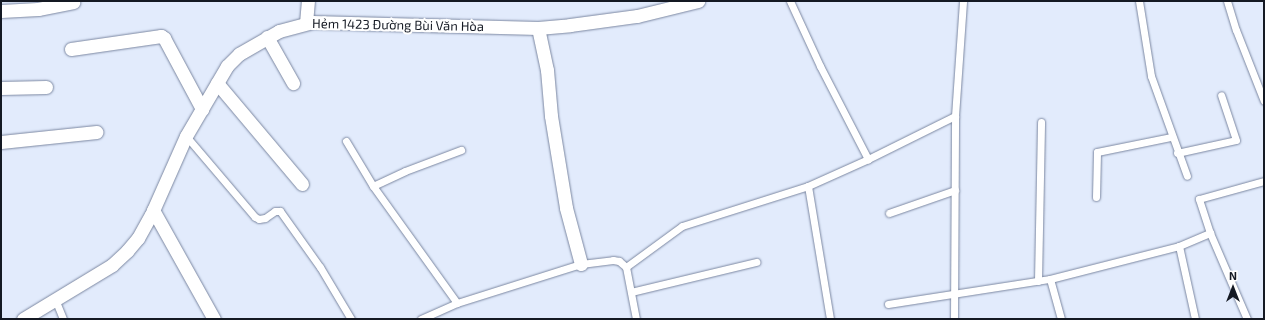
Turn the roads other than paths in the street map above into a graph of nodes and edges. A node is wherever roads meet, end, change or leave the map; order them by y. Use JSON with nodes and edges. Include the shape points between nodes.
{"nodes":[{"id":1,"x":308,"y":1,"type":"edge"},
{"id":2,"x":698,"y":1,"type":"edge"},
{"id":3,"x":790,"y":1,"type":"edge"},
{"id":4,"x":963,"y":1,"type":"edge"},
{"id":5,"x":1139,"y":1,"type":"edge"},
{"id":6,"x":1227,"y":1,"type":"edge"},
{"id":7,"x":73,"y":2,"type":"edge"},
{"id":8,"x":37,"y":5,"type":"edge"},
{"id":9,"x":1,"y":11,"type":"edge"},
{"id":10,"x":306,"y":23,"type":"junction"},
{"id":11,"x":538,"y":28,"type":"junction"},
{"id":12,"x":268,"y":37,"type":"junction"},
{"id":13,"x":72,"y":49,"type":"dead end"},
{"id":14,"x":217,"y":83,"type":"junction"},
{"id":15,"x":293,"y":83,"type":"dead end"},
{"id":16,"x":46,"y":87,"type":"dead end"},
{"id":17,"x":1,"y":88,"type":"edge"},
{"id":18,"x":1221,"y":95,"type":"dead end"},
{"id":19,"x":1264,"y":101,"type":"edge"},
{"id":20,"x":202,"y":109,"type":"junction"},
{"id":21,"x":955,"y":116,"type":"junction"},
{"id":22,"x":1041,"y":122,"type":"dead end"},
{"id":23,"x":96,"y":132,"type":"dead end"},
{"id":24,"x":186,"y":136,"type":"junction"},
{"id":25,"x":1171,"y":137,"type":"junction"},
{"id":26,"x":346,"y":141,"type":"dead end"},
{"id":27,"x":1,"y":142,"type":"edge"},
{"id":28,"x":461,"y":150,"type":"dead end"},
{"id":29,"x":1177,"y":153,"type":"junction"},
{"id":30,"x":868,"y":159,"type":"junction"},
{"id":31,"x":1187,"y":176,"type":"dead end"},
{"id":32,"x":1264,"y":181,"type":"edge"},
{"id":33,"x":302,"y":184,"type":"dead end"},
{"id":34,"x":373,"y":186,"type":"junction"},
{"id":35,"x":808,"y":186,"type":"junction"},
{"id":36,"x":955,"y":190,"type":"junction"},
{"id":37,"x":1096,"y":197,"type":"dead end"},
{"id":38,"x":154,"y":210,"type":"junction"},
{"id":39,"x":889,"y":213,"type":"dead end"},
{"id":40,"x":1210,"y":233,"type":"junction"},
{"id":41,"x":1179,"y":246,"type":"junction"},
{"id":42,"x":756,"y":262,"type":"dead end"},
{"id":43,"x":580,"y":264,"type":"junction"},
{"id":44,"x":626,"y":266,"type":"junction"},
{"id":45,"x":1050,"y":279,"type":"junction"},
{"id":46,"x":1038,"y":281,"type":"junction"},
{"id":47,"x":631,"y":292,"type":"junction"},
{"id":48,"x":954,"y":295,"type":"junction"},
{"id":49,"x":55,"y":300,"type":"junction"},
{"id":50,"x":457,"y":303,"type":"junction"},
{"id":51,"x":888,"y":304,"type":"dead end"},
{"id":52,"x":23,"y":319,"type":"edge"},
{"id":53,"x":63,"y":319,"type":"edge"},
{"id":54,"x":214,"y":319,"type":"edge"},
{"id":55,"x":351,"y":319,"type":"edge"},
{"id":56,"x":421,"y":319,"type":"edge"},
{"id":57,"x":636,"y":319,"type":"edge"},
{"id":58,"x":830,"y":319,"type":"edge"},
{"id":59,"x":954,"y":319,"type":"edge"},
{"id":60,"x":1060,"y":319,"type":"edge"},
{"id":61,"x":1196,"y":319,"type":"edge"},
{"id":62,"x":1247,"y":319,"type":"edge"}],
"edges":[{"from":1,"to":10,"type":"street"},
{"from":2,"to":11,"type":"street","name":"Hẻm 1423 Đường Bùi Văn Hòa","via":[[637,16]]},
{"from":3,"to":30,"type":"lane"},
{"from":4,"to":21,"type":"lane"},
{"from":5,"to":25,"type":"lane","via":[[1151,76]]},
{"from":6,"to":19,"type":"lane"},
{"from":7,"to":8,"type":"street"},
{"from":8,"to":9,"type":"street"},
{"from":10,"to":11,"type":"street","name":"Hẻm 1423 Đường Bùi Văn Hòa"},
{"from":10,"to":12,"type":"street","name":"Hẻm 1423 Đường Bùi Văn Hòa"},
{"from":11,"to":43,"type":"street","via":[[547,70],[550,116],[566,208]]},
{"from":12,"to":14,"type":"street","name":"Hẻm 1423 Đường Bùi Văn Hòa","via":[[239,54]]},
{"from":12,"to":15,"type":"street"},
{"from":13,"to":20,"type":"street","via":[[161,36]]},
{"from":14,"to":20,"type":"street","name":"Hẻm 1423 Đường Bùi Văn Hòa"},
{"from":14,"to":33,"type":"street"},
{"from":16,"to":17,"type":"street"},
{"from":18,"to":29,"type":"lane","via":[[1236,140]]},
{"from":20,"to":24,"type":"street","name":"Hẻm 1423 Đường Bùi Văn Hòa"},
{"from":21,"to":30,"type":"lane"},
{"from":21,"to":36,"type":"lane"},
{"from":22,"to":46,"type":"lane"},
{"from":23,"to":27,"type":"street"},
{"from":24,"to":38,"type":"street","name":"Hẻm 1423 Đường Bùi Văn Hòa"},
{"from":24,"to":55,"type":"lane","via":[[255,217],[265,218],[275,211],[280,212],[320,267]]},
{"from":25,"to":29,"type":"lane"},
{"from":25,"to":37,"type":"lane","via":[[1097,152]]},
{"from":26,"to":34,"type":"lane"},
{"from":28,"to":34,"type":"lane"},
{"from":29,"to":31,"type":"lane"},
{"from":30,"to":35,"type":"lane"},
{"from":32,"to":40,"type":"lane","via":[[1199,198]]},
{"from":34,"to":50,"type":"lane"},
{"from":35,"to":44,"type":"lane","via":[[682,226]]},
{"from":35,"to":58,"type":"lane"},
{"from":36,"to":39,"type":"lane"},
{"from":36,"to":48,"type":"lane"},
{"from":38,"to":49,"type":"street","name":"Hẻm 1423 Đường Bùi Văn Hòa","via":[[138,238],[112,265]]},
{"from":38,"to":54,"type":"street"},
{"from":40,"to":41,"type":"lane"},
{"from":40,"to":62,"type":"lane"},
{"from":41,"to":45,"type":"lane"},
{"from":41,"to":61,"type":"lane"},
{"from":42,"to":47,"type":"lane"},
{"from":43,"to":44,"type":"lane","via":[[613,260]]},
{"from":43,"to":50,"type":"lane"},
{"from":44,"to":47,"type":"lane"},
{"from":45,"to":46,"type":"lane"},
{"from":45,"to":60,"type":"lane"},
{"from":46,"to":48,"type":"lane"},
{"from":47,"to":57,"type":"lane"},
{"from":48,"to":51,"type":"lane"},
{"from":48,"to":59,"type":"lane"},
{"from":49,"to":52,"type":"street","name":"Hẻm 1423 Đường Bùi Văn Hòa"},
{"from":49,"to":53,"type":"lane"},
{"from":50,"to":56,"type":"lane"}]}
